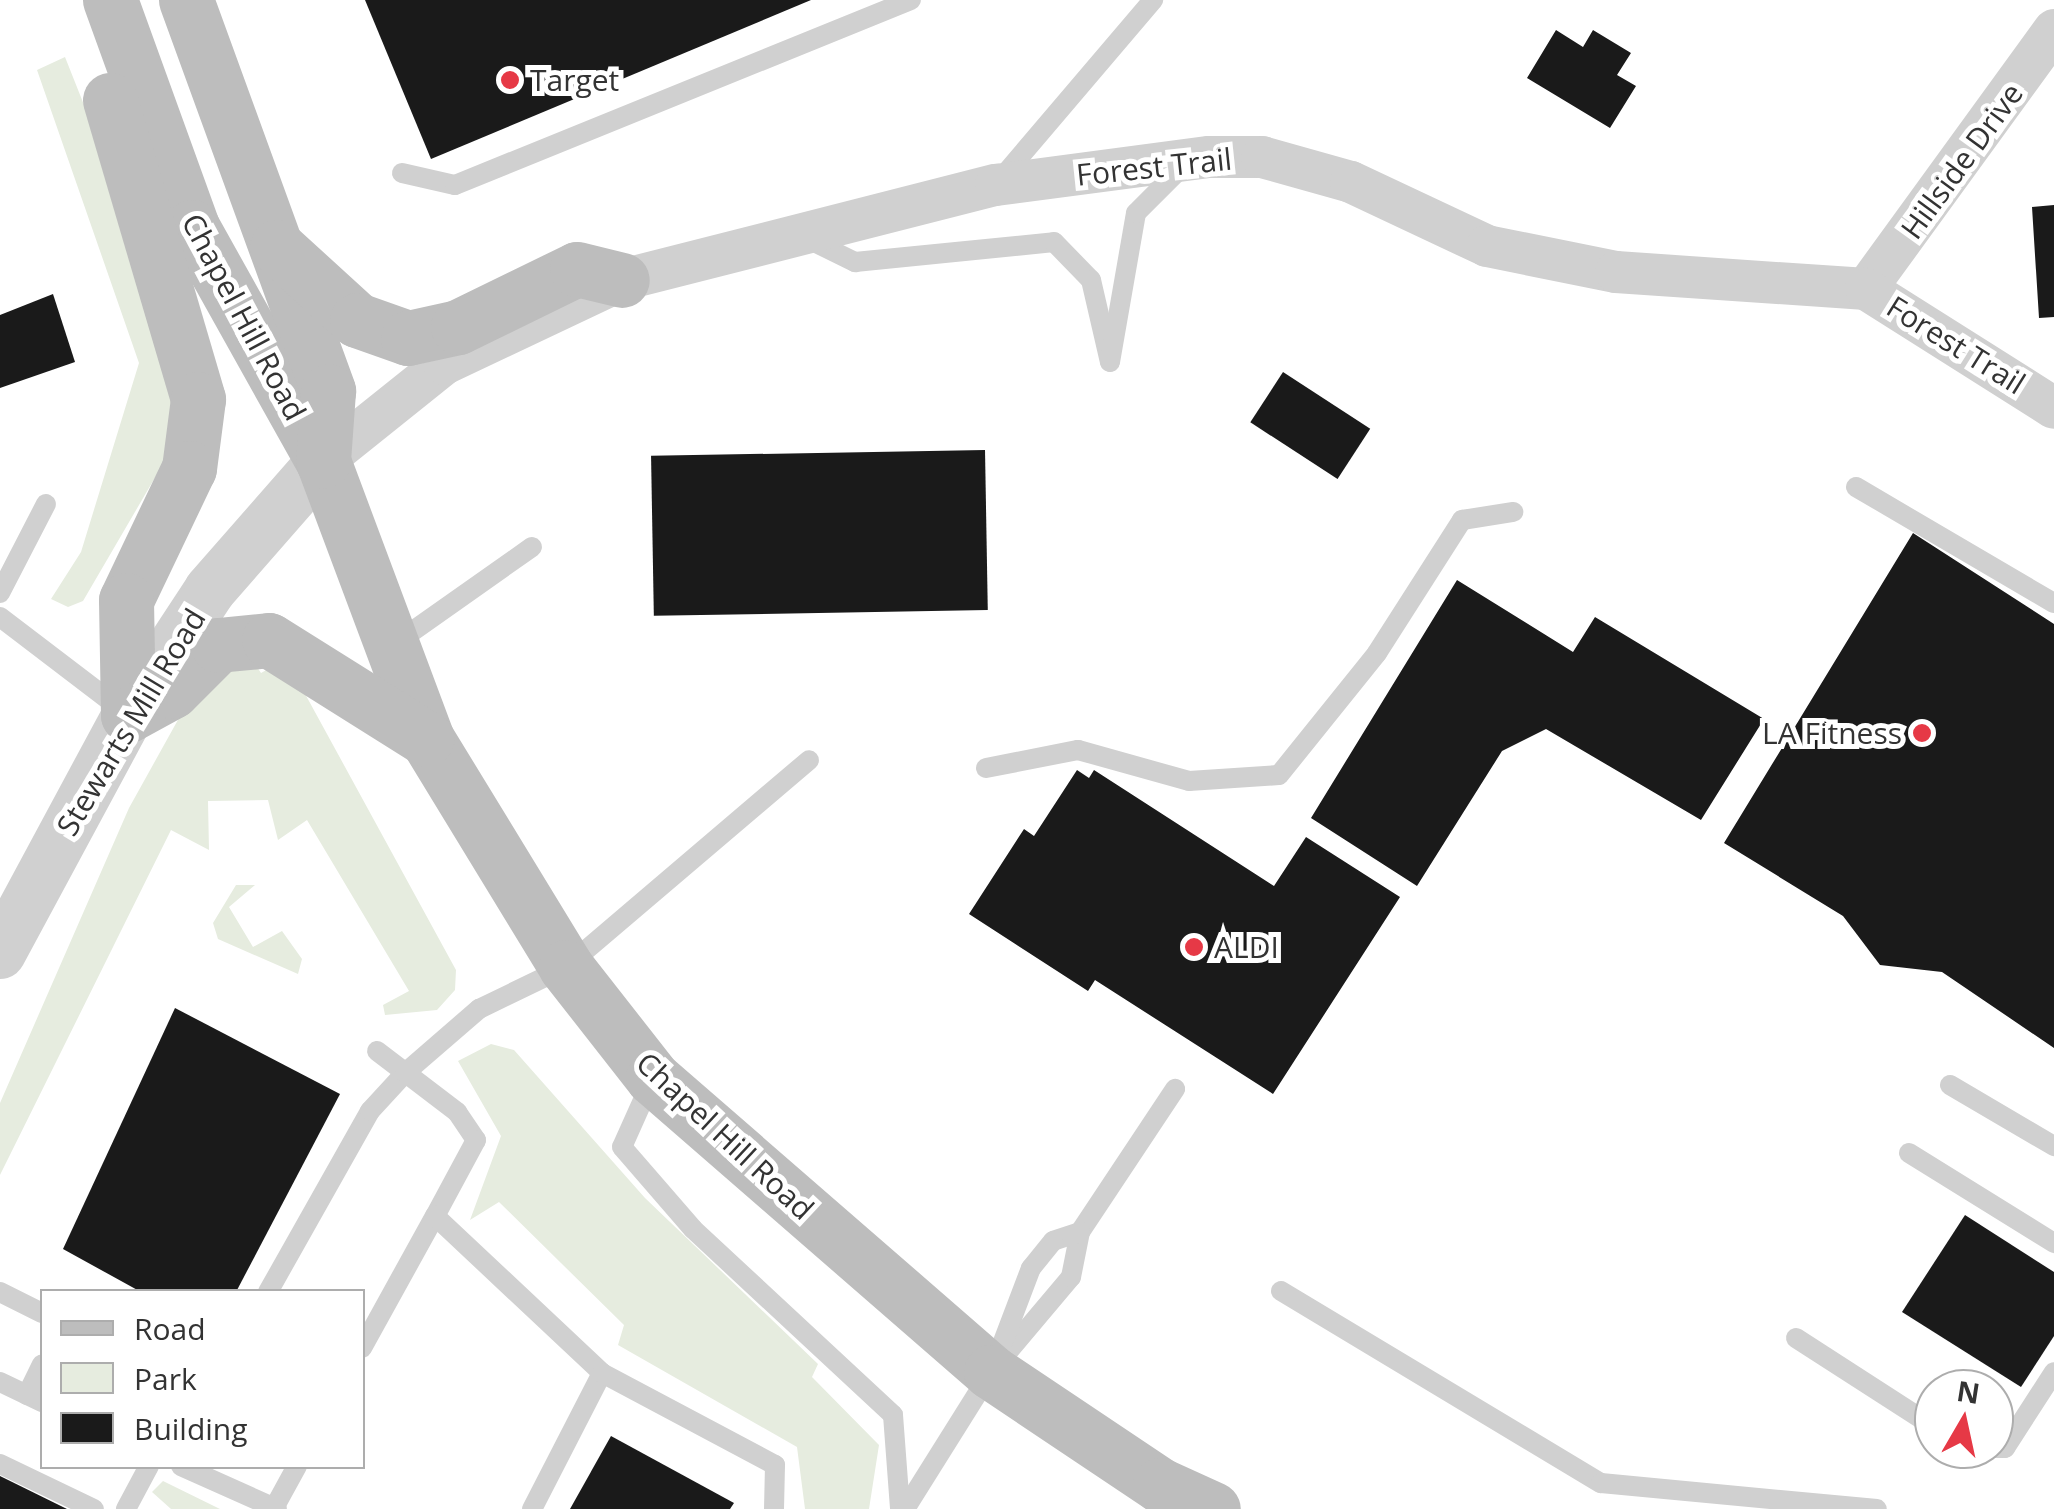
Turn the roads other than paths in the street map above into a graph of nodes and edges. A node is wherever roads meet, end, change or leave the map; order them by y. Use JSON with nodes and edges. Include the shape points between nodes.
{"nodes":[{"id":1,"x":186,"y":0,"type":"edge"},
{"id":2,"x":911,"y":0,"type":"edge"},
{"id":3,"x":1153,"y":0,"type":"edge"},
{"id":4,"x":113,"y":9,"type":"edge"},
{"id":5,"x":2054,"y":30,"type":"edge"},
{"id":6,"x":1190,"y":160,"type":"junction"},
{"id":7,"x":402,"y":173,"type":"dead end"},
{"id":8,"x":996,"y":185,"type":"junction"},
{"id":9,"x":796,"y":232,"type":"junction"},
{"id":10,"x":270,"y":241,"type":"junction"},
{"id":11,"x":622,"y":280,"type":"junction"},
{"id":12,"x":1866,"y":289,"type":"junction"},
{"id":13,"x":2054,"y":408,"type":"edge"},
{"id":14,"x":323,"y":461,"type":"junction"},
{"id":15,"x":1856,"y":487,"type":"dead end"},
{"id":16,"x":46,"y":504,"type":"dead end"},
{"id":17,"x":1513,"y":512,"type":"dead end"},
{"id":18,"x":532,"y":546,"type":"dead end"},
{"id":19,"x":0,"y":593,"type":"edge"},
{"id":20,"x":2054,"y":604,"type":"edge"},
{"id":21,"x":0,"y":617,"type":"edge"},
{"id":22,"x":388,"y":649,"type":"junction"},
{"id":23,"x":128,"y":715,"type":"junction"},
{"id":24,"x":426,"y":739,"type":"junction"},
{"id":25,"x":809,"y":760,"type":"dead end"},
{"id":26,"x":986,"y":768,"type":"dead end"},
{"id":27,"x":0,"y":953,"type":"edge"},
{"id":28,"x":566,"y":967,"type":"junction"},
{"id":29,"x":377,"y":1051,"type":"dead end"},
{"id":30,"x":405,"y":1073,"type":"junction"},
{"id":31,"x":653,"y":1078,"type":"junction"},
{"id":32,"x":1950,"y":1086,"type":"dead end"},
{"id":33,"x":1174,"y":1089,"type":"dead end"},
{"id":34,"x":2054,"y":1146,"type":"edge"},
{"id":35,"x":1909,"y":1154,"type":"dead end"},
{"id":36,"x":435,"y":1216,"type":"junction"},
{"id":37,"x":1080,"y":1232,"type":"junction"},
{"id":38,"x":2054,"y":1243,"type":"edge"},
{"id":39,"x":270,"y":1289,"type":"edge"},
{"id":40,"x":1280,"y":1291,"type":"dead end"},
{"id":41,"x":0,"y":1292,"type":"edge"},
{"id":42,"x":40,"y":1312,"type":"edge"},
{"id":43,"x":1796,"y":1338,"type":"dead end"},
{"id":44,"x":365,"y":1343,"type":"edge"},
{"id":45,"x":991,"y":1372,"type":"junction"},
{"id":46,"x":2054,"y":1372,"type":"edge"},
{"id":47,"x":602,"y":1373,"type":"junction"},
{"id":48,"x":40,"y":1374,"type":"edge"},
{"id":49,"x":0,"y":1382,"type":"edge"},
{"id":50,"x":35,"y":1399,"type":"edge"},
{"id":51,"x":1914,"y":1414,"type":"edge"},
{"id":52,"x":2014,"y":1434,"type":"edge"},
{"id":53,"x":0,"y":1464,"type":"edge"},
{"id":54,"x":147,"y":1469,"type":"edge"},
{"id":55,"x":188,"y":1469,"type":"edge"},
{"id":56,"x":296,"y":1469,"type":"edge"},
{"id":57,"x":276,"y":1508,"type":"edge"},
{"id":58,"x":94,"y":1509,"type":"edge"},
{"id":59,"x":126,"y":1509,"type":"edge"},
{"id":60,"x":532,"y":1509,"type":"edge"},
{"id":61,"x":774,"y":1509,"type":"edge"},
{"id":62,"x":902,"y":1509,"type":"edge"},
{"id":63,"x":1214,"y":1509,"type":"edge"},
{"id":64,"x":1877,"y":1509,"type":"edge"}],
"edges":[{"from":1,"to":10,"type":"main road","name":"Chapel Hill Road"},
{"from":2,"to":7,"type":"lane","via":[[455,186]]},
{"from":3,"to":8,"type":"lane"},
{"from":4,"to":14,"type":"main road","name":"Chapel Hill Road","via":[[192,227]]},
{"from":4,"to":23,"type":"main road","via":[[110,106],[198,400],[189,468],[126,600]]},
{"from":5,"to":12,"type":"street","name":"Hillside Drive"},
{"from":6,"to":8,"type":"street","name":"Forest Trail"},
{"from":6,"to":9,"type":"lane","via":[[1136,212],[1110,362],[1091,280],[1054,242],[856,262]]},
{"from":6,"to":12,"type":"street","name":"Forest Trail","via":[[1262,156],[1351,182],[1487,246],[1616,272]]},
{"from":8,"to":9,"type":"street","name":"Forest Trail"},
{"from":9,"to":11,"type":"street","name":"Forest Trail"},
{"from":10,"to":11,"type":"main road","via":[[356,320],[408,338],[458,328],[577,269]]},
{"from":10,"to":14,"type":"main road","name":"Chapel Hill Road","via":[[328,391]]},
{"from":11,"to":14,"type":"street","name":"Forest Trail","via":[[444,364]]},
{"from":12,"to":13,"type":"street","name":"Forest Trail"},
{"from":14,"to":22,"type":"main road","name":"Chapel Hill Road"},
{"from":14,"to":23,"type":"street","name":"Stewarts Mill Road","via":[[210,590]]},
{"from":15,"to":20,"type":"lane"},
{"from":16,"to":19,"type":"lane"},
{"from":17,"to":26,"type":"lane","via":[[1462,520],[1377,652],[1279,774],[1189,781],[1078,750]]},
{"from":18,"to":22,"type":"lane"},
{"from":21,"to":23,"type":"lane"},
{"from":22,"to":24,"type":"main road","name":"Chapel Hill Road"},
{"from":23,"to":24,"type":"main road","via":[[172,691],[218,645],[269,640]]},
{"from":23,"to":27,"type":"street","name":"Stewarts Mill Road"},
{"from":24,"to":28,"type":"main road","name":"Chapel Hill Road"},
{"from":25,"to":28,"type":"lane"},
{"from":28,"to":30,"type":"lane","via":[[479,1009]]},
{"from":28,"to":31,"type":"main road","name":"Chapel Hill Road"},
{"from":29,"to":30,"type":"lane"},
{"from":30,"to":36,"type":"lane","via":[[458,1112],[476,1140]]},
{"from":30,"to":39,"type":"lane","via":[[370,1111]]},
{"from":31,"to":45,"type":"main road","name":"Chapel Hill Road"},
{"from":31,"to":62,"type":"lane","via":[[622,1147],[692,1229],[894,1416]]},
{"from":32,"to":34,"type":"lane"},
{"from":33,"to":37,"type":"lane"},
{"from":35,"to":38,"type":"lane"},
{"from":36,"to":44,"type":"lane"},
{"from":36,"to":47,"type":"lane"},
{"from":37,"to":45,"type":"lane","via":[[1071,1277]]},
{"from":37,"to":45,"type":"lane","via":[[1053,1241],[1031,1268]]},
{"from":40,"to":64,"type":"lane","via":[[1600,1483]]},
{"from":41,"to":42,"type":"lane"},
{"from":43,"to":51,"type":"lane"},
{"from":45,"to":62,"type":"lane"},
{"from":45,"to":63,"type":"main road","name":"Chapel Hill Road","via":[[1160,1485]]},
{"from":46,"to":52,"type":"lane"},
{"from":47,"to":60,"type":"lane"},
{"from":47,"to":61,"type":"lane","via":[[775,1465]]},
{"from":48,"to":50,"type":"lane"},
{"from":49,"to":50,"type":"lane"},
{"from":53,"to":58,"type":"lane"},
{"from":54,"to":59,"type":"lane"},
{"from":55,"to":57,"type":"lane"},
{"from":56,"to":57,"type":"lane"}]}
